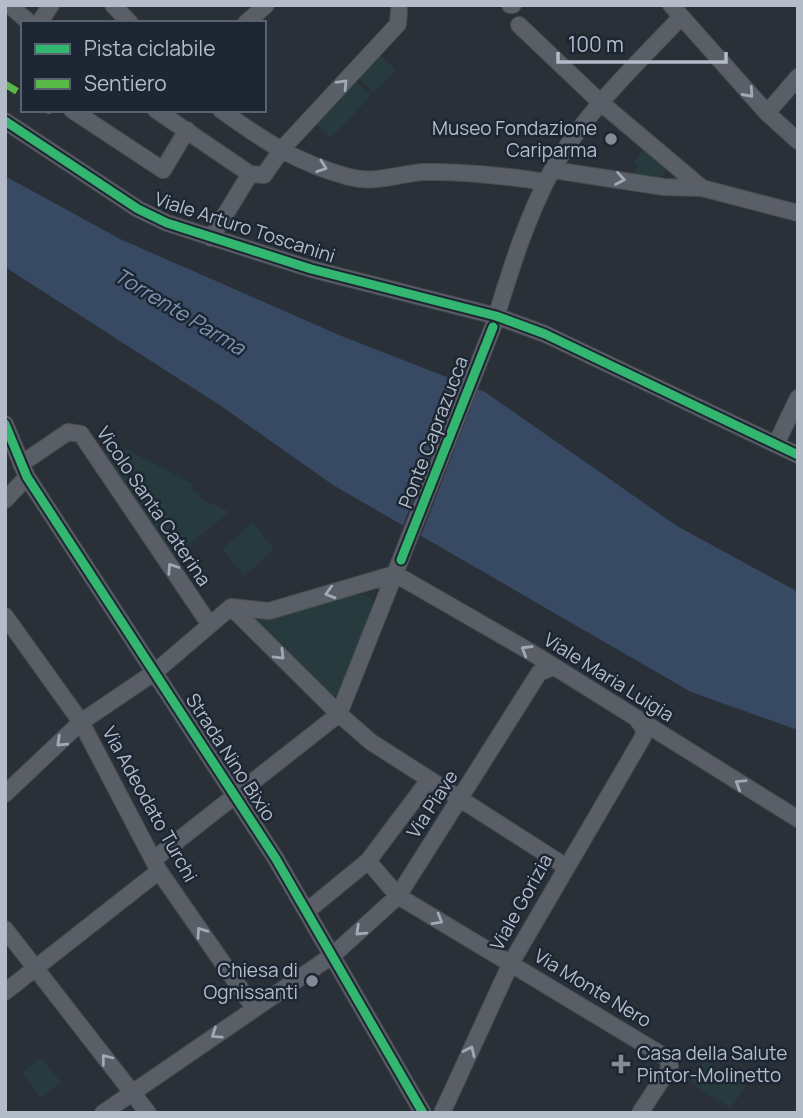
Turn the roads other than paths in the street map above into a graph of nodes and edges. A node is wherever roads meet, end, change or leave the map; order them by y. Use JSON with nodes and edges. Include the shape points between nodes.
{"nodes":[{"id":1,"x":9,"y":5,"type":"edge"},
{"id":2,"x":51,"y":5,"type":"edge"},
{"id":3,"x":113,"y":5,"type":"edge"},
{"id":4,"x":266,"y":5,"type":"edge"},
{"id":5,"x":399,"y":7,"type":"edge"},
{"id":6,"x":674,"y":8,"type":"edge"},
{"id":7,"x":28,"y":21,"type":"edge"},
{"id":8,"x":40,"y":21,"type":"edge"},
{"id":9,"x":128,"y":21,"type":"edge"},
{"id":10,"x":248,"y":21,"type":"edge"},
{"id":11,"x":519,"y":25,"type":"dead end"},
{"id":12,"x":798,"y":76,"type":"edge"},
{"id":13,"x":600,"y":102,"type":"junction"},
{"id":14,"x":75,"y":112,"type":"edge"},
{"id":15,"x":159,"y":112,"type":"edge"},
{"id":16,"x":224,"y":112,"type":"edge"},
{"id":17,"x":767,"y":113,"type":"junction"},
{"id":18,"x":5,"y":121,"type":"edge"},
{"id":19,"x":187,"y":130,"type":"junction"},
{"id":20,"x":798,"y":141,"type":"edge"},
{"id":21,"x":280,"y":152,"type":"junction"},
{"id":22,"x":250,"y":174,"type":"junction"},
{"id":23,"x":550,"y":176,"type":"junction"},
{"id":24,"x":702,"y":188,"type":"junction"},
{"id":25,"x":798,"y":213,"type":"edge"},
{"id":26,"x":211,"y":238,"type":"junction"},
{"id":27,"x":494,"y":323,"type":"junction"},
{"id":28,"x":798,"y":398,"type":"edge"},
{"id":29,"x":5,"y":424,"type":"edge"},
{"id":30,"x":776,"y":444,"type":"junction"},
{"id":31,"x":798,"y":455,"type":"edge"},
{"id":32,"x":24,"y":470,"type":"junction"},
{"id":33,"x":5,"y":500,"type":"edge"},
{"id":34,"x":398,"y":567,"type":"junction"},
{"id":35,"x":231,"y":607,"type":"junction"},
{"id":36,"x":5,"y":616,"type":"edge"},
{"id":37,"x":210,"y":625,"type":"junction"},
{"id":38,"x":553,"y":667,"type":"junction"},
{"id":39,"x":155,"y":672,"type":"junction"},
{"id":40,"x":340,"y":714,"type":"junction"},
{"id":41,"x":638,"y":721,"type":"junction"},
{"id":42,"x":81,"y":722,"type":"junction"},
{"id":43,"x":429,"y":780,"type":"junction"},
{"id":44,"x":5,"y":794,"type":"edge"},
{"id":45,"x":234,"y":795,"type":"junction"},
{"id":46,"x":460,"y":800,"type":"junction"},
{"id":47,"x":798,"y":819,"type":"edge"},
{"id":48,"x":368,"y":861,"type":"junction"},
{"id":49,"x":156,"y":866,"type":"junction"},
{"id":50,"x":565,"y":866,"type":"junction"},
{"id":51,"x":398,"y":896,"type":"junction"},
{"id":52,"x":307,"y":911,"type":"junction"},
{"id":53,"x":5,"y":929,"type":"edge"},
{"id":54,"x":333,"y":955,"type":"junction"},
{"id":55,"x":511,"y":962,"type":"junction"},
{"id":56,"x":35,"y":969,"type":"junction"},
{"id":57,"x":5,"y":992,"type":"edge"},
{"id":58,"x":254,"y":1008,"type":"junction"},
{"id":59,"x":131,"y":1091,"type":"junction"},
{"id":60,"x":103,"y":1113,"type":"edge"},
{"id":61,"x":148,"y":1113,"type":"edge"},
{"id":62,"x":424,"y":1113,"type":"edge"},
{"id":63,"x":442,"y":1113,"type":"edge"},
{"id":64,"x":640,"y":1113,"type":"edge"}],
"edges":[{"from":1,"to":7,"type":"street"},
{"from":2,"to":8,"type":"street"},
{"from":3,"to":9,"type":"street"},
{"from":4,"to":10,"type":"street"},
{"from":21,"to":5,"type":"street","one_way":true,"via":[[398,24]]},
{"from":6,"to":13,"type":"street","name":"Ponte Caprazucca"},
{"from":6,"to":17,"type":"street","one_way":true},
{"from":11,"to":13,"type":"street"},
{"from":12,"to":17,"type":"street"},
{"from":13,"to":23,"type":"street","name":"Ponte Caprazucca"},
{"from":13,"to":24,"type":"street"},
{"from":14,"to":19,"type":"street","via":[[163,170]]},
{"from":15,"to":19,"type":"street"},
{"from":16,"to":21,"type":"street"},
{"from":17,"to":20,"type":"street"},
{"from":18,"to":26,"type":"street","name":"Viale Arturo Toscanini","via":[[138,209]]},
{"from":19,"to":22,"type":"street"},
{"from":21,"to":22,"type":"street","via":[[264,175]]},
{"from":21,"to":23,"type":"street","one_way":true,"via":[[350,177],[383,181],[419,173]]},
{"from":22,"to":26,"type":"street"},
{"from":23,"to":24,"type":"street","one_way":true,"via":[[566,169],[664,187]]},
{"from":23,"to":27,"type":"street","name":"Ponte Caprazucca","via":[[512,264]]},
{"from":24,"to":25,"type":"street"},
{"from":26,"to":27,"type":"street","name":"Viale Arturo Toscanini"},
{"from":27,"to":30,"type":"street","name":"Viale Arturo Toscanini","via":[[545,334]]},
{"from":27,"to":34,"type":"street","name":"Ponte Caprazucca"},
{"from":28,"to":30,"type":"street"},
{"from":29,"to":32,"type":"street","name":"Strada Nino Bixio"},
{"from":30,"to":31,"type":"street","name":"Viale Arturo Toscanini"},
{"from":32,"to":33,"type":"street","name":"Vicolo Santa Caterina"},
{"from":37,"to":32,"type":"street","name":"Vicolo Santa Caterina","one_way":true,"via":[[81,434],[68,432]]},
{"from":32,"to":39,"type":"street","name":"Strada Nino Bixio"},
{"from":34,"to":35,"type":"street","one_way":true,"via":[[269,611]]},
{"from":38,"to":34,"type":"street","name":"Viale Maria Luigia","one_way":true},
{"from":34,"to":40,"type":"street","name":"Ponte Caprazucca"},
{"from":35,"to":37,"type":"street"},
{"from":35,"to":40,"type":"street","one_way":true},
{"from":36,"to":42,"type":"street","name":"Via Adeodato Turchi"},
{"from":37,"to":39,"type":"street"},
{"from":38,"to":41,"type":"street","name":"Viale Maria Luigia"},
{"from":38,"to":46,"type":"street","name":"Via Piave","via":[[539,673]]},
{"from":39,"to":42,"type":"street"},
{"from":39,"to":45,"type":"street","name":"Strada Nino Bixio"},
{"from":40,"to":43,"type":"street","via":[[371,742]]},
{"from":40,"to":45,"type":"street"},
{"from":47,"to":41,"type":"street","name":"Viale Maria Luigia","one_way":true},
{"from":41,"to":50,"type":"street","name":"Viale Gorizia","via":[[644,727],[643,737]]},
{"from":42,"to":44,"type":"street","one_way":true},
{"from":42,"to":49,"type":"street","name":"Via Adeodato Turchi"},
{"from":43,"to":46,"type":"street"},
{"from":43,"to":48,"type":"street"},
{"from":45,"to":49,"type":"street"},
{"from":45,"to":52,"type":"street","name":"Strada Nino Bixio"},
{"from":46,"to":50,"type":"street"},
{"from":46,"to":51,"type":"street","name":"Via Piave"},
{"from":48,"to":51,"type":"street","name":"Via Monte Nero"},
{"from":48,"to":52,"type":"street"},
{"from":49,"to":56,"type":"street"},
{"from":58,"to":49,"type":"street","name":"Via Adeodato Turchi","one_way":true},
{"from":50,"to":55,"type":"street","name":"Viale Gorizia"},
{"from":51,"to":54,"type":"street","name":"Via Piave","one_way":true},
{"from":51,"to":55,"type":"street","name":"Via Monte Nero","one_way":true},
{"from":52,"to":54,"type":"street","name":"Strada Nino Bixio"},
{"from":53,"to":56,"type":"street"},
{"from":54,"to":58,"type":"street","name":"Via Piave"},
{"from":54,"to":62,"type":"street","name":"Strada Nino Bixio"},
{"from":63,"to":55,"type":"street","name":"Viale Gorizia","one_way":true},
{"from":55,"to":64,"type":"street","name":"Via Monte Nero","via":[[662,1054],[670,1067]]},
{"from":56,"to":57,"type":"street"},
{"from":59,"to":56,"type":"street","one_way":true},
{"from":58,"to":59,"type":"street","name":"Via Piave","one_way":true},
{"from":59,"to":60,"type":"street","name":"Via Piave"},
{"from":59,"to":61,"type":"street"}]}
